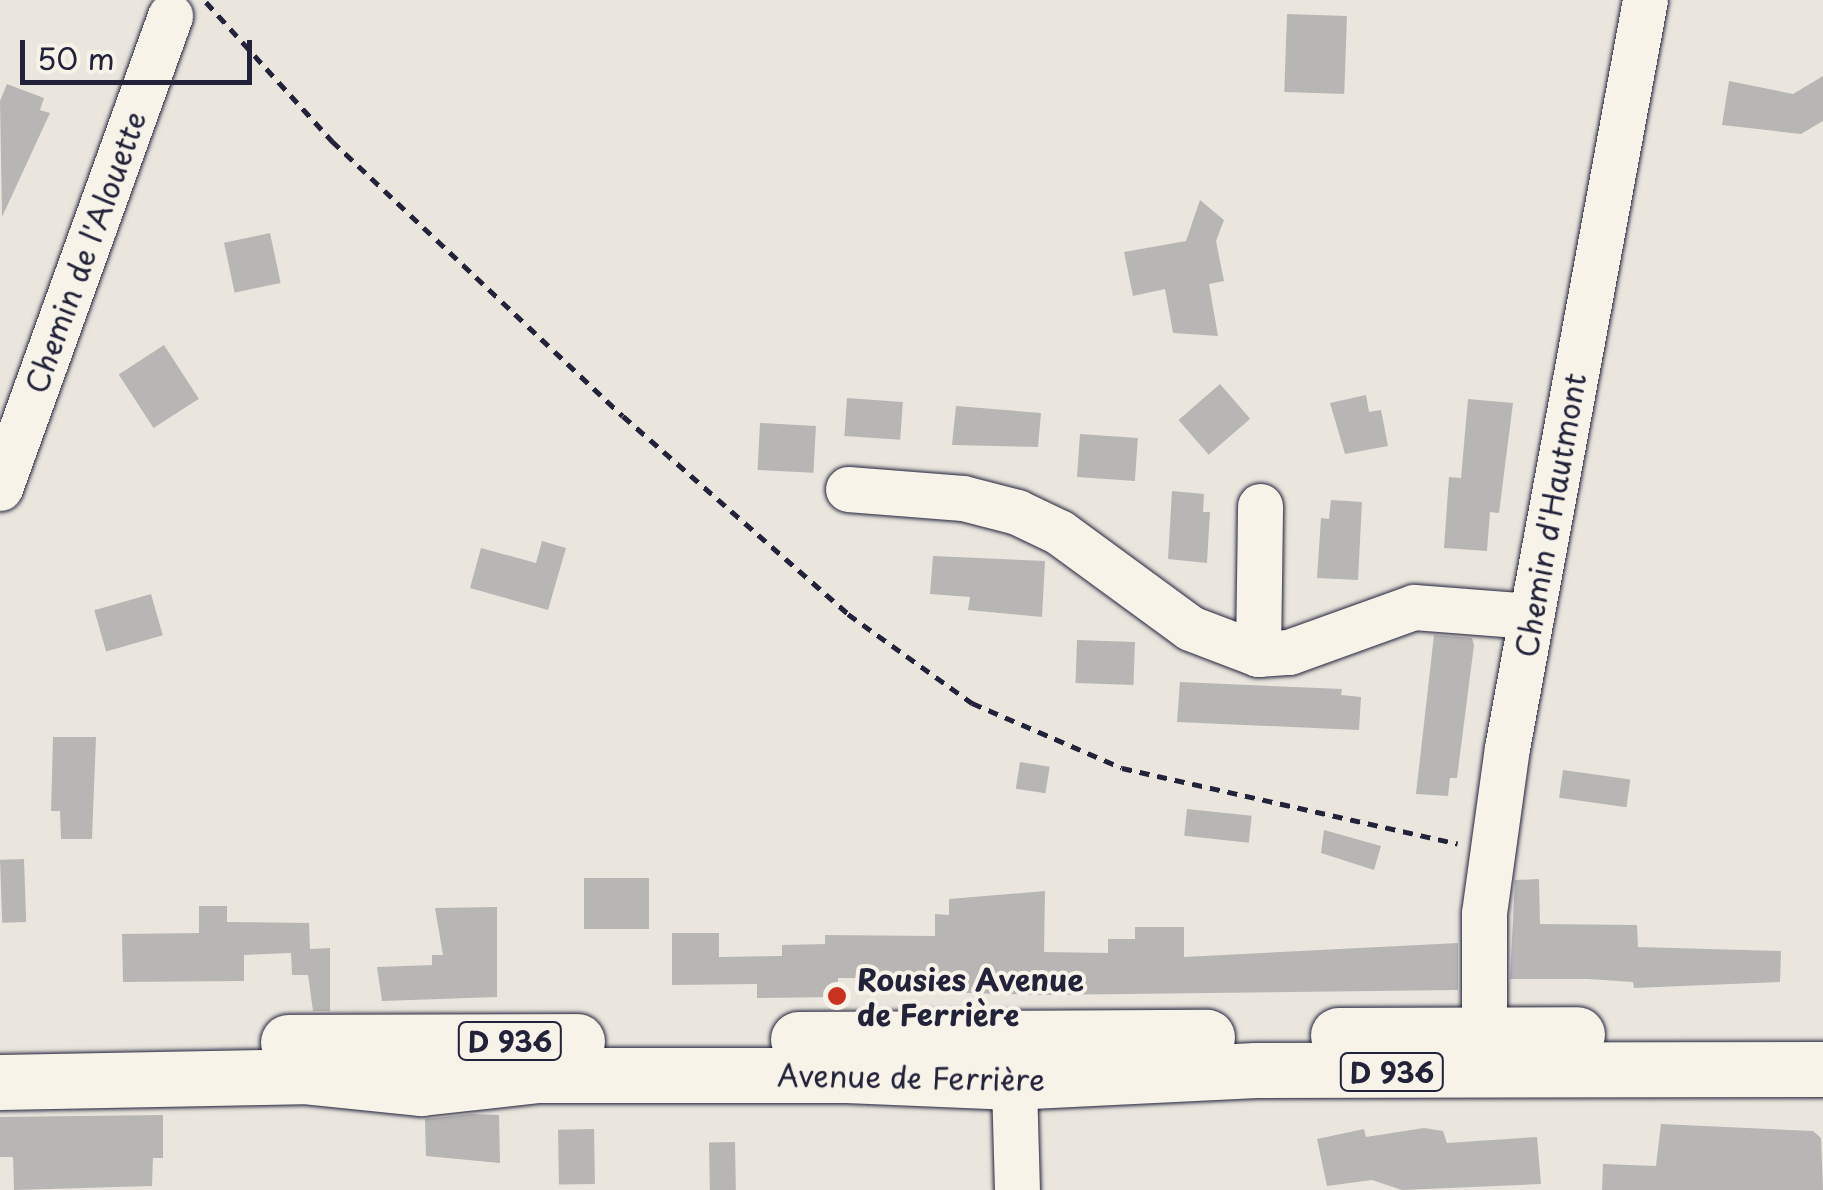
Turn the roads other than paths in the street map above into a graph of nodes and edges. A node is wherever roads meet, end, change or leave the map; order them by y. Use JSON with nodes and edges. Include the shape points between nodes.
{"nodes":[{"id":1,"x":1644,"y":0,"type":"edge"},
{"id":2,"x":187,"y":8,"type":"edge"},
{"id":3,"x":0,"y":488,"type":"edge"},
{"id":4,"x":848,"y":489,"type":"dead end"},
{"id":5,"x":1260,"y":506,"type":"dead end"},
{"id":6,"x":1531,"y":616,"type":"junction"},
{"id":7,"x":1258,"y":654,"type":"junction"},
{"id":8,"x":1823,"y":1033,"type":"edge"},
{"id":9,"x":0,"y":1044,"type":"edge"},
{"id":10,"x":1823,"y":1048,"type":"edge"},
{"id":11,"x":1488,"y":1055,"type":"junction"},
{"id":12,"x":996,"y":1062,"type":"junction"},
{"id":13,"x":1823,"y":1068,"type":"edge"},
{"id":14,"x":0,"y":1069,"type":"edge"},
{"id":15,"x":0,"y":1082,"type":"edge"},
{"id":16,"x":1017,"y":1190,"type":"edge"}],
"edges":[{"from":1,"to":6,"type":"street","name":"Chemin d'Hautmont"},
{"from":2,"to":3,"type":"street","name":"Chemin de l'Alouette"},
{"from":4,"to":7,"type":"street","via":[[963,498],[1017,512],[1059,532],[1190,628]]},
{"from":5,"to":7,"type":"street"},
{"from":6,"to":7,"type":"street","via":[[1414,607],[1289,652]]},
{"from":6,"to":11,"type":"street","name":"Chemin d'Hautmont","via":[[1490,851]]},
{"from":8,"to":11,"type":"main road","name":"Avenue de Ferrière","number":"D 936"},
{"from":9,"to":12,"type":"main road","name":"Avenue de Ferrière","number":"D 936"},
{"from":10,"to":11,"type":"street"},
{"from":11,"to":12,"type":"main road","name":"Avenue de Ferrière","number":"D 936"},
{"from":11,"to":13,"type":"main road","name":"Avenue de Ferrière","number":"D 936"},
{"from":12,"to":14,"type":"street","via":[[845,1056],[62,1060]]},
{"from":12,"to":15,"type":"main road","name":"Avenue de Ferrière","number":"D 936","via":[[536,1075],[422,1088],[302,1076]]},
{"from":12,"to":16,"type":"street"}]}
